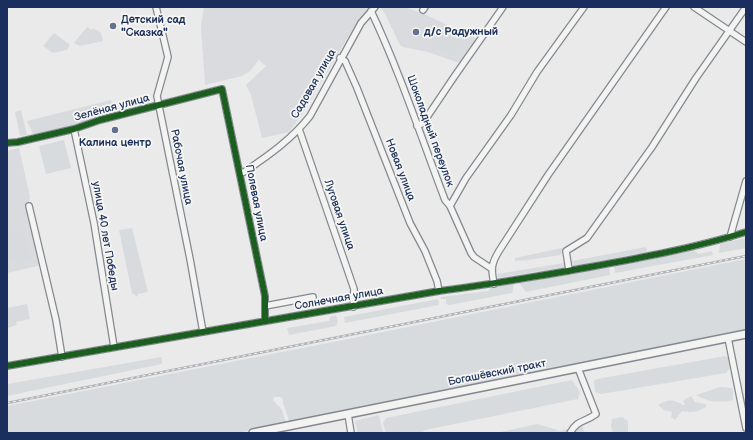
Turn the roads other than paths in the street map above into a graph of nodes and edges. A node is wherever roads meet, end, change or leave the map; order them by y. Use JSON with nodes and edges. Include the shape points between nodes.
{"nodes":[{"id":1,"x":156,"y":7,"type":"edge"},
{"id":2,"x":503,"y":7,"type":"edge"},
{"id":3,"x":584,"y":7,"type":"edge"},
{"id":4,"x":666,"y":7,"type":"edge"},
{"id":5,"x":694,"y":7,"type":"edge"},
{"id":6,"x":746,"y":7,"type":"edge"},
{"id":7,"x":373,"y":9,"type":"edge"},
{"id":8,"x":730,"y":31,"type":"junction"},
{"id":9,"x":746,"y":42,"type":"edge"},
{"id":10,"x":340,"y":58,"type":"junction"},
{"id":11,"x":222,"y":89,"type":"joint"},
{"id":12,"x":159,"y":105,"type":"junction"},
{"id":13,"x":417,"y":126,"type":"junction"},
{"id":14,"x":74,"y":129,"type":"junction"},
{"id":15,"x":299,"y":130,"type":"junction"},
{"id":16,"x":7,"y":143,"type":"edge"},
{"id":17,"x":240,"y":173,"type":"junction"},
{"id":18,"x":746,"y":181,"type":"edge"},
{"id":19,"x":29,"y":206,"type":"dead end"},
{"id":20,"x":450,"y":206,"type":"junction"},
{"id":21,"x":746,"y":232,"type":"edge"},
{"id":22,"x":730,"y":237,"type":"junction"},
{"id":23,"x":492,"y":269,"type":"junction"},
{"id":24,"x":568,"y":270,"type":"junction"},
{"id":25,"x":494,"y":284,"type":"junction"},
{"id":26,"x":439,"y":291,"type":"junction"},
{"id":27,"x":313,"y":297,"type":"dead end"},
{"id":28,"x":265,"y":306,"type":"junction"},
{"id":29,"x":353,"y":307,"type":"junction"},
{"id":30,"x":265,"y":321,"type":"junction"},
{"id":31,"x":203,"y":332,"type":"junction"},
{"id":32,"x":746,"y":334,"type":"edge"},
{"id":33,"x":728,"y":338,"type":"junction"},
{"id":34,"x":114,"y":347,"type":"junction"},
{"id":35,"x":62,"y":357,"type":"junction"},
{"id":36,"x":7,"y":366,"type":"edge"},
{"id":37,"x":578,"y":368,"type":"junction"},
{"id":38,"x":348,"y":414,"type":"junction"},
{"id":39,"x":746,"y":428,"type":"edge"},
{"id":40,"x":253,"y":433,"type":"edge"},
{"id":41,"x":351,"y":433,"type":"edge"},
{"id":42,"x":570,"y":433,"type":"edge"}],
"edges":[{"from":1,"to":12,"type":"street","name":"Рабочая улица","via":[[168,57],[157,96]]},
{"from":2,"to":13,"type":"street","via":[[423,123]]},
{"from":3,"to":20,"type":"street","via":[[537,72]]},
{"from":4,"to":23,"type":"street","via":[[548,175],[493,261]]},
{"from":5,"to":8,"type":"street"},
{"from":6,"to":8,"type":"street"},
{"from":7,"to":10,"type":"street","name":"Садовая улица","via":[[361,23]]},
{"from":7,"to":13,"type":"street","name":"Шоколадный переулок"},
{"from":8,"to":9,"type":"street"},
{"from":8,"to":24,"type":"street","via":[[587,238],[566,251]]},
{"from":10,"to":15,"type":"street","name":"Садовая улица","via":[[310,116]]},
{"from":10,"to":26,"type":"street","name":"Новая улица","via":[[345,61],[358,88]]},
{"from":11,"to":12,"type":"street","name":"Зелёная улица"},
{"from":11,"to":17,"type":"street","name":"Полевая улица"},
{"from":12,"to":14,"type":"street","name":"Зелёная улица"},
{"from":12,"to":31,"type":"street","name":"Рабочая улица"},
{"from":13,"to":20,"type":"street","name":"Шоколадный переулок","via":[[445,200]]},
{"from":14,"to":16,"type":"street","name":"Зелёная улица"},
{"from":14,"to":34,"type":"street","name":"улица 40 лет Победы","via":[[94,223]]},
{"from":15,"to":17,"type":"street","name":"Садовая улица","via":[[266,157]]},
{"from":15,"to":29,"type":"street","name":"Луговая улица","via":[[354,289]]},
{"from":17,"to":28,"type":"street","name":"Полевая улица"},
{"from":18,"to":22,"type":"street"},
{"from":19,"to":35,"type":"street","via":[[56,320]]},
{"from":20,"to":23,"type":"street","name":"Шоколадный переулок","via":[[474,257]]},
{"from":21,"to":22,"type":"street","name":"Солнечная улица"},
{"from":22,"to":24,"type":"street","name":"Солнечная улица","via":[[674,251]]},
{"from":23,"to":25,"type":"street"},
{"from":24,"to":25,"type":"street","name":"Солнечная улица"},
{"from":25,"to":26,"type":"street","name":"Солнечная улица"},
{"from":26,"to":29,"type":"street","name":"Солнечная улица"},
{"from":27,"to":28,"type":"street"},
{"from":28,"to":30,"type":"street","name":"Полевая улица"},
{"from":29,"to":30,"type":"street","name":"Солнечная улица"},
{"from":30,"to":31,"type":"street","name":"Солнечная улица"},
{"from":31,"to":34,"type":"street","name":"Солнечная улица"},
{"from":32,"to":33,"type":"main road","name":"Богашёвский тракт"},
{"from":33,"to":37,"type":"main road","name":"Богашёвский тракт"},
{"from":33,"to":39,"type":"street"},
{"from":34,"to":35,"type":"street","name":"Солнечная улица"},
{"from":35,"to":36,"type":"street","name":"Солнечная улица"},
{"from":37,"to":38,"type":"main road","name":"Богашёвский тракт"},
{"from":37,"to":42,"type":"street","via":[[596,414],[577,423]]},
{"from":38,"to":40,"type":"main road","name":"Богашёвский тракт"},
{"from":38,"to":41,"type":"street"}]}
